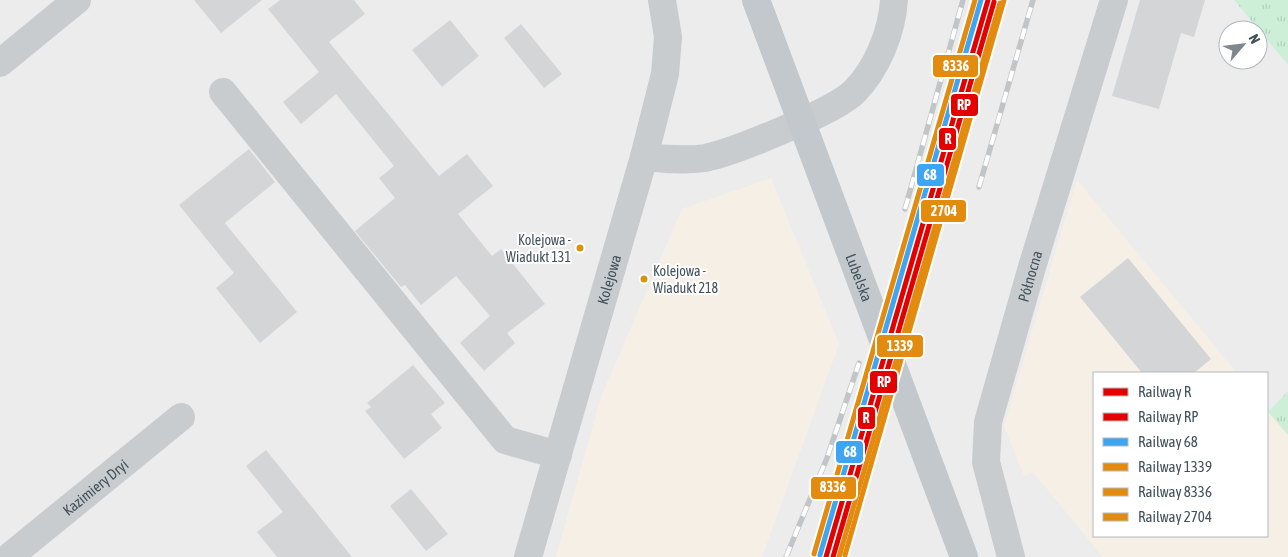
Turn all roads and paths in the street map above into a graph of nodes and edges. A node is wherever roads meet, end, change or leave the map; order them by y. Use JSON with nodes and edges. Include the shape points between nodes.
{"nodes":[{"id":1,"x":77,"y":0,"type":"edge"},
{"id":2,"x":662,"y":0,"type":"edge"},
{"id":3,"x":756,"y":0,"type":"edge"},
{"id":4,"x":894,"y":0,"type":"edge"},
{"id":5,"x":1114,"y":0,"type":"edge"},
{"id":6,"x":0,"y":63,"type":"edge"},
{"id":7,"x":223,"y":92,"type":"dead end"},
{"id":8,"x":644,"y":158,"type":"junction"},
{"id":9,"x":181,"y":417,"type":"dead end"},
{"id":10,"x":558,"y":455,"type":"junction"},
{"id":11,"x":9,"y":557,"type":"edge"},
{"id":12,"x":528,"y":557,"type":"edge"},
{"id":13,"x":964,"y":557,"type":"edge"},
{"id":14,"x":1010,"y":557,"type":"edge"}],
"edges":[{"from":1,"to":6,"type":"street"},
{"from":2,"to":8,"type":"street","name":"Kolejowa","via":[[668,37],[665,74]]},
{"from":3,"to":13,"type":"main road","name":"Lubelska","bridge":true},
{"from":4,"to":8,"type":"street","via":[[875,65],[853,93],[820,113],[731,150],[705,158]]},
{"from":5,"to":14,"type":"street","name":"Północna","via":[[988,422],[986,462]]},
{"from":7,"to":10,"type":"street","via":[[505,440]]},
{"from":8,"to":10,"type":"street","name":"Kolejowa"},
{"from":9,"to":11,"type":"street","name":"Kazimiery Dryi"},
{"from":10,"to":12,"type":"street","name":"Kolejowa"}]}
